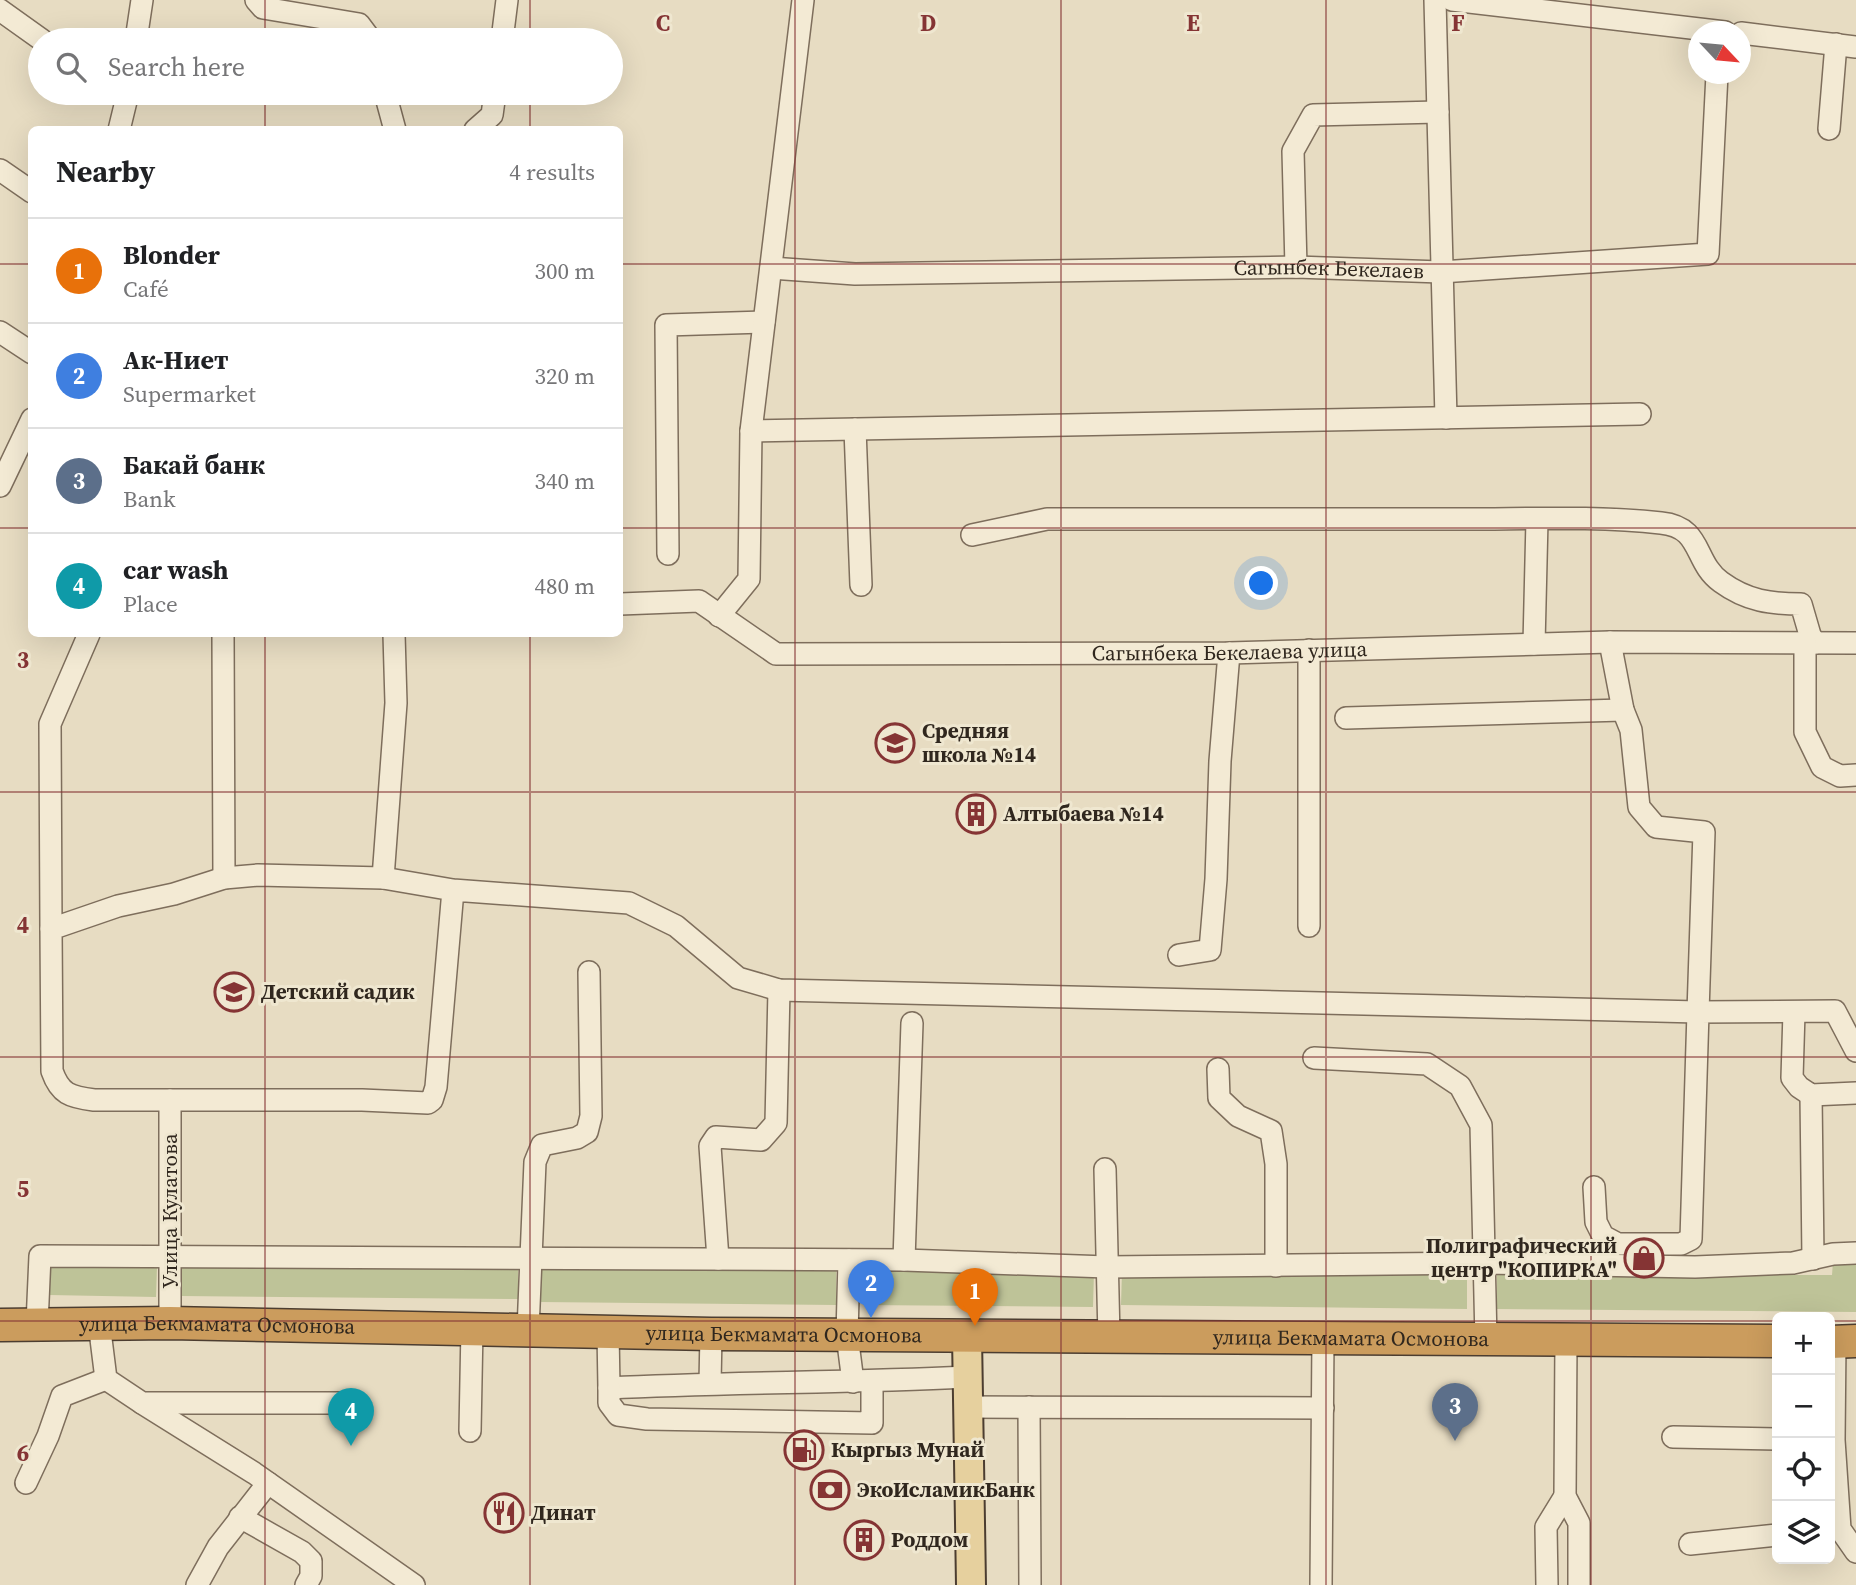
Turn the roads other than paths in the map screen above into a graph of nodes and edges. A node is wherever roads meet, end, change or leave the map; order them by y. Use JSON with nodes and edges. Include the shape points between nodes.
{"nodes":[{"id":1,"x":142,"y":0,"type":"edge"},
{"id":2,"x":256,"y":0,"type":"edge"},
{"id":3,"x":507,"y":0,"type":"edge"},
{"id":4,"x":803,"y":0,"type":"edge"},
{"id":5,"x":1435,"y":0,"type":"edge"},
{"id":6,"x":1452,"y":0,"type":"edge"},
{"id":7,"x":1459,"y":0,"type":"edge"},
{"id":8,"x":0,"y":10,"type":"edge"},
{"id":9,"x":1688,"y":27,"type":"edge"},
{"id":10,"x":138,"y":28,"type":"edge"},
{"id":11,"x":362,"y":28,"type":"edge"},
{"id":12,"x":504,"y":28,"type":"edge"},
{"id":13,"x":28,"y":30,"type":"edge"},
{"id":14,"x":1751,"y":34,"type":"edge"},
{"id":15,"x":1846,"y":46,"type":"edge"},
{"id":16,"x":1716,"y":84,"type":"edge"},
{"id":17,"x":122,"y":105,"type":"edge"},
{"id":18,"x":388,"y":105,"type":"edge"},
{"id":19,"x":493,"y":105,"type":"edge"},
{"id":20,"x":1438,"y":112,"type":"junction"},
{"id":21,"x":119,"y":126,"type":"edge"},
{"id":22,"x":394,"y":126,"type":"edge"},
{"id":23,"x":480,"y":126,"type":"edge"},
{"id":24,"x":1829,"y":130,"type":"dead end"},
{"id":25,"x":0,"y":170,"type":"edge"},
{"id":26,"x":28,"y":189,"type":"edge"},
{"id":27,"x":1296,"y":267,"type":"junction"},
{"id":28,"x":771,"y":268,"type":"junction"},
{"id":29,"x":1441,"y":272,"type":"junction"},
{"id":30,"x":764,"y":322,"type":"junction"},
{"id":31,"x":0,"y":332,"type":"edge"},
{"id":32,"x":28,"y":350,"type":"edge"},
{"id":33,"x":1640,"y":414,"type":"dead end"},
{"id":34,"x":1446,"y":418,"type":"junction"},
{"id":35,"x":28,"y":425,"type":"edge"},
{"id":36,"x":855,"y":429,"type":"junction"},
{"id":37,"x":751,"y":431,"type":"junction"},
{"id":38,"x":6,"y":457,"type":"edge"},
{"id":39,"x":0,"y":486,"type":"edge"},
{"id":40,"x":1537,"y":520,"type":"junction"},
{"id":41,"x":972,"y":536,"type":"dead end"},
{"id":42,"x":668,"y":554,"type":"dead end"},
{"id":43,"x":860,"y":585,"type":"dead end"},
{"id":44,"x":623,"y":604,"type":"edge"},
{"id":45,"x":719,"y":616,"type":"junction"},
{"id":46,"x":88,"y":637,"type":"edge"},
{"id":47,"x":223,"y":637,"type":"edge"},
{"id":48,"x":394,"y":637,"type":"edge"},
{"id":49,"x":1610,"y":642,"type":"junction"},
{"id":50,"x":1810,"y":643,"type":"junction"},
{"id":51,"x":1856,"y":643,"type":"edge"},
{"id":52,"x":1534,"y":644,"type":"junction"},
{"id":53,"x":1309,"y":650,"type":"junction"},
{"id":54,"x":1229,"y":653,"type":"junction"},
{"id":55,"x":1623,"y":710,"type":"junction"},
{"id":56,"x":1346,"y":718,"type":"dead end"},
{"id":57,"x":1856,"y":775,"type":"edge"},
{"id":58,"x":224,"y":878,"type":"junction"},
{"id":59,"x":383,"y":878,"type":"junction"},
{"id":60,"x":453,"y":890,"type":"junction"},
{"id":61,"x":1310,"y":926,"type":"dead end"},
{"id":62,"x":51,"y":929,"type":"junction"},
{"id":63,"x":1180,"y":956,"type":"dead end"},
{"id":64,"x":589,"y":972,"type":"dead end"},
{"id":65,"x":779,"y":990,"type":"junction"},
{"id":66,"x":1698,"y":1012,"type":"junction"},
{"id":67,"x":1794,"y":1012,"type":"junction"},
{"id":68,"x":912,"y":1023,"type":"dead end"},
{"id":69,"x":1856,"y":1051,"type":"edge"},
{"id":70,"x":1314,"y":1058,"type":"dead end"},
{"id":71,"x":1218,"y":1069,"type":"dead end"},
{"id":72,"x":1856,"y":1094,"type":"edge"},
{"id":73,"x":1811,"y":1095,"type":"junction"},
{"id":74,"x":170,"y":1100,"type":"junction"},
{"id":75,"x":1105,"y":1169,"type":"dead end"},
{"id":76,"x":1594,"y":1187,"type":"dead end"},
{"id":77,"x":1856,"y":1253,"type":"edge"},
{"id":78,"x":169,"y":1258,"type":"junction"},
{"id":79,"x":530,"y":1258,"type":"junction"},
{"id":80,"x":718,"y":1259,"type":"junction"},
{"id":81,"x":1813,"y":1259,"type":"junction"},
{"id":82,"x":849,"y":1260,"type":"junction"},
{"id":83,"x":904,"y":1260,"type":"junction"},
{"id":84,"x":1485,"y":1263,"type":"junction"},
{"id":85,"x":1107,"y":1266,"type":"junction"},
{"id":86,"x":1276,"y":1266,"type":"junction"},
{"id":87,"x":99,"y":1323,"type":"junction"},
{"id":88,"x":170,"y":1323,"type":"junction"},
{"id":89,"x":37,"y":1324,"type":"junction"},
{"id":90,"x":0,"y":1325,"type":"edge"},
{"id":91,"x":472,"y":1328,"type":"junction"},
{"id":92,"x":528,"y":1330,"type":"junction"},
{"id":93,"x":608,"y":1332,"type":"junction"},
{"id":94,"x":711,"y":1334,"type":"junction"},
{"id":95,"x":848,"y":1335,"type":"junction"},
{"id":96,"x":967,"y":1336,"type":"junction"},
{"id":97,"x":1109,"y":1337,"type":"junction"},
{"id":98,"x":1324,"y":1338,"type":"junction"},
{"id":99,"x":1486,"y":1339,"type":"junction"},
{"id":100,"x":1566,"y":1340,"type":"junction"},
{"id":101,"x":1772,"y":1341,"type":"edge"},
{"id":102,"x":1840,"y":1341,"type":"edge"},
{"id":103,"x":967,"y":1377,"type":"junction"},
{"id":104,"x":106,"y":1379,"type":"junction"},
{"id":105,"x":862,"y":1382,"type":"junction"},
{"id":106,"x":710,"y":1383,"type":"junction"},
{"id":107,"x":609,"y":1388,"type":"junction"},
{"id":108,"x":142,"y":1403,"type":"junction"},
{"id":109,"x":342,"y":1403,"type":"dead end"},
{"id":110,"x":967,"y":1407,"type":"junction"},
{"id":111,"x":1029,"y":1407,"type":"junction"},
{"id":112,"x":1323,"y":1408,"type":"junction"},
{"id":113,"x":470,"y":1432,"type":"dead end"},
{"id":114,"x":1674,"y":1437,"type":"dead end"},
{"id":115,"x":1832,"y":1438,"type":"edge"},
{"id":116,"x":1772,"y":1439,"type":"edge"},
{"id":117,"x":1835,"y":1468,"type":"edge"},
{"id":118,"x":26,"y":1483,"type":"dead end"},
{"id":119,"x":268,"y":1483,"type":"junction"},
{"id":120,"x":1565,"y":1496,"type":"junction"},
{"id":121,"x":240,"y":1517,"type":"junction"},
{"id":122,"x":1842,"y":1532,"type":"edge"},
{"id":123,"x":1772,"y":1536,"type":"edge"},
{"id":124,"x":1690,"y":1544,"type":"dead end"},
{"id":125,"x":1856,"y":1552,"type":"edge"},
{"id":126,"x":197,"y":1585,"type":"edge"},
{"id":127,"x":306,"y":1585,"type":"edge"},
{"id":128,"x":414,"y":1585,"type":"edge"},
{"id":129,"x":971,"y":1585,"type":"edge"},
{"id":130,"x":1030,"y":1585,"type":"edge"},
{"id":131,"x":1321,"y":1585,"type":"edge"},
{"id":132,"x":1547,"y":1585,"type":"edge"},
{"id":133,"x":1579,"y":1585,"type":"edge"}],
"edges":[{"from":1,"to":10,"type":"street"},
{"from":2,"to":11,"type":"street","via":[[263,8]]},
{"from":3,"to":12,"type":"street"},
{"from":4,"to":28,"type":"street"},
{"from":5,"to":20,"type":"street"},
{"from":6,"to":7,"type":"street"},
{"from":7,"to":9,"type":"street"},
{"from":8,"to":13,"type":"street"},
{"from":14,"to":15,"type":"street"},
{"from":15,"to":24,"type":"street"},
{"from":16,"to":29,"type":"street","name":"Сагынбек Бекелаев","via":[[1708,254]]},
{"from":17,"to":21,"type":"street"},
{"from":18,"to":22,"type":"street"},
{"from":19,"to":23,"type":"street","via":[[492,115]]},
{"from":20,"to":27,"type":"street","via":[[1313,114],[1293,151]]},
{"from":20,"to":29,"type":"street"},
{"from":25,"to":26,"type":"street"},
{"from":27,"to":28,"type":"street","name":"Сагынбек Бекелаев","via":[[855,274]]},
{"from":27,"to":29,"type":"street","name":"Сагынбек Бекелаев"},
{"from":28,"to":30,"type":"street"},
{"from":29,"to":34,"type":"street"},
{"from":30,"to":37,"type":"street"},
{"from":30,"to":42,"type":"street","via":[[666,325]]},
{"from":31,"to":32,"type":"street"},
{"from":33,"to":34,"type":"street"},
{"from":34,"to":36,"type":"street"},
{"from":35,"to":38,"type":"street"},
{"from":36,"to":37,"type":"street"},
{"from":36,"to":43,"type":"street"},
{"from":37,"to":45,"type":"street","via":[[749,579]]},
{"from":38,"to":39,"type":"street"},
{"from":40,"to":41,"type":"street","via":[[1047,519]]},
{"from":40,"to":50,"type":"street","via":[[1678,526],[1689,534],[1720,582],[1757,601],[1801,604]]},
{"from":40,"to":52,"type":"street"},
{"from":44,"to":45,"type":"street","name":"Сагынбека Бекелаева улица","via":[[699,601]]},
{"from":45,"to":54,"type":"street","name":"Сагынбека Бекелаева улица","via":[[776,654]]},
{"from":46,"to":62,"type":"street","via":[[50,724]]},
{"from":47,"to":58,"type":"street"},
{"from":48,"to":59,"type":"street","via":[[396,703]]},
{"from":49,"to":50,"type":"street","name":"Сагынбека Бекелаева улица"},
{"from":49,"to":52,"type":"street","name":"Сагынбека Бекелаева улица"},
{"from":49,"to":55,"type":"street"},
{"from":50,"to":51,"type":"street","name":"Сагынбека Бекелаева улица"},
{"from":50,"to":57,"type":"street","via":[[1805,732],[1822,767],[1840,776]]},
{"from":52,"to":53,"type":"street","name":"Сагынбека Бекелаева улица"},
{"from":53,"to":54,"type":"street","name":"Сагынбека Бекелаева улица"},
{"from":53,"to":61,"type":"street"},
{"from":54,"to":63,"type":"street","via":[[1210,950]]},
{"from":55,"to":56,"type":"street"},
{"from":55,"to":66,"type":"street","via":[[1631,730],[1639,807],[1656,827],[1704,832]]},
{"from":58,"to":59,"type":"street"},
{"from":58,"to":62,"type":"street","via":[[118,905]]},
{"from":59,"to":60,"type":"street"},
{"from":60,"to":65,"type":"street","via":[[629,903],[676,926],[738,978]]},
{"from":60,"to":74,"type":"street","via":[[436,1087],[428,1103]]},
{"from":62,"to":74,"type":"street","via":[[52,1071],[57,1086],[68,1094],[94,1100]]},
{"from":64,"to":79,"type":"street","via":[[592,1116],[587,1132],[577,1138],[541,1144],[535,1162]]},
{"from":65,"to":66,"type":"street"},
{"from":65,"to":80,"type":"street","via":[[776,1123],[761,1140],[716,1137],[710,1146]]},
{"from":66,"to":67,"type":"street"},
{"from":66,"to":76,"type":"street","via":[[1691,1239],[1681,1244],[1618,1244],[1603,1236],[1596,1222]]},
{"from":67,"to":69,"type":"street","via":[[1835,1011]]},
{"from":67,"to":73,"type":"street","via":[[1792,1078]]},
{"from":68,"to":83,"type":"street"},
{"from":70,"to":84,"type":"street","via":[[1427,1064],[1460,1086],[1481,1125]]},
{"from":71,"to":86,"type":"street","via":[[1219,1098],[1238,1116],[1271,1131],[1276,1164]]},
{"from":72,"to":73,"type":"street"},
{"from":73,"to":81,"type":"street"},
{"from":74,"to":78,"type":"street","name":"Улица Кулатова"},
{"from":75,"to":85,"type":"street"},
{"from":77,"to":81,"type":"street"},
{"from":78,"to":79,"type":"street"},
{"from":78,"to":88,"type":"street","name":"Улица Кулатова"},
{"from":78,"to":89,"type":"street","via":[[40,1256]]},
{"from":79,"to":80,"type":"street"},
{"from":79,"to":92,"type":"street"},
{"from":80,"to":82,"type":"street"},
{"from":81,"to":84,"type":"street","via":[[1793,1264],[1695,1267]]},
{"from":82,"to":83,"type":"street"},
{"from":82,"to":95,"type":"street"},
{"from":83,"to":85,"type":"street"},
{"from":84,"to":86,"type":"street"},
{"from":84,"to":99,"type":"street"},
{"from":85,"to":86,"type":"street"},
{"from":85,"to":97,"type":"street"},
{"from":87,"to":88,"type":"highway","name":"улица Бекмамата Осмонова"},
{"from":87,"to":89,"type":"highway","name":"улица Бекмамата Осмонова"},
{"from":87,"to":104,"type":"street"},
{"from":88,"to":91,"type":"highway","name":"улица Бекмамата Осмонова"},
{"from":89,"to":90,"type":"highway","name":"улица Бекмамата Осмонова"},
{"from":91,"to":92,"type":"highway","name":"улица Бекмамата Осмонова"},
{"from":91,"to":113,"type":"street"},
{"from":92,"to":93,"type":"highway","name":"улица Бекмамата Осмонова"},
{"from":93,"to":94,"type":"highway","name":"улица Бекмамата Осмонова"},
{"from":93,"to":107,"type":"street"},
{"from":94,"to":95,"type":"highway","name":"улица Бекмамата Осмонова"},
{"from":94,"to":106,"type":"street"},
{"from":95,"to":96,"type":"highway","name":"улица Бекмамата Осмонова"},
{"from":95,"to":105,"type":"street"},
{"from":96,"to":97,"type":"highway","name":"улица Бекмамата Осмонова"},
{"from":96,"to":103,"type":"main road"},
{"from":97,"to":98,"type":"highway","name":"улица Бекмамата Осмонова"},
{"from":98,"to":99,"type":"highway","name":"улица Бекмамата Осмонова"},
{"from":98,"to":112,"type":"street"},
{"from":99,"to":100,"type":"highway","name":"улица Бекмамата Осмонова"},
{"from":100,"to":101,"type":"highway","name":"улица Бекмамата Осмонова"},
{"from":100,"to":120,"type":"street"},
{"from":102,"to":115,"type":"street"},
{"from":103,"to":105,"type":"street"},
{"from":103,"to":110,"type":"main road"},
{"from":104,"to":108,"type":"street"},
{"from":104,"to":118,"type":"street","via":[[62,1396]]},
{"from":105,"to":106,"type":"street"},
{"from":105,"to":107,"type":"street","via":[[872,1423],[637,1418],[618,1415],[609,1403]]},
{"from":106,"to":107,"type":"street"},
{"from":108,"to":109,"type":"street"},
{"from":108,"to":119,"type":"street"},
{"from":110,"to":111,"type":"street"},
{"from":110,"to":129,"type":"main road"},
{"from":111,"to":112,"type":"street"},
{"from":111,"to":130,"type":"street"},
{"from":112,"to":131,"type":"street"},
{"from":114,"to":116,"type":"street"},
{"from":117,"to":122,"type":"street"},
{"from":119,"to":121,"type":"street"},
{"from":119,"to":128,"type":"street"},
{"from":120,"to":132,"type":"street","via":[[1546,1527]]},
{"from":120,"to":133,"type":"street","via":[[1579,1523]]},
{"from":121,"to":126,"type":"street"},
{"from":121,"to":127,"type":"street","via":[[312,1561]]},
{"from":122,"to":125,"type":"street"},
{"from":123,"to":124,"type":"street"}]}
